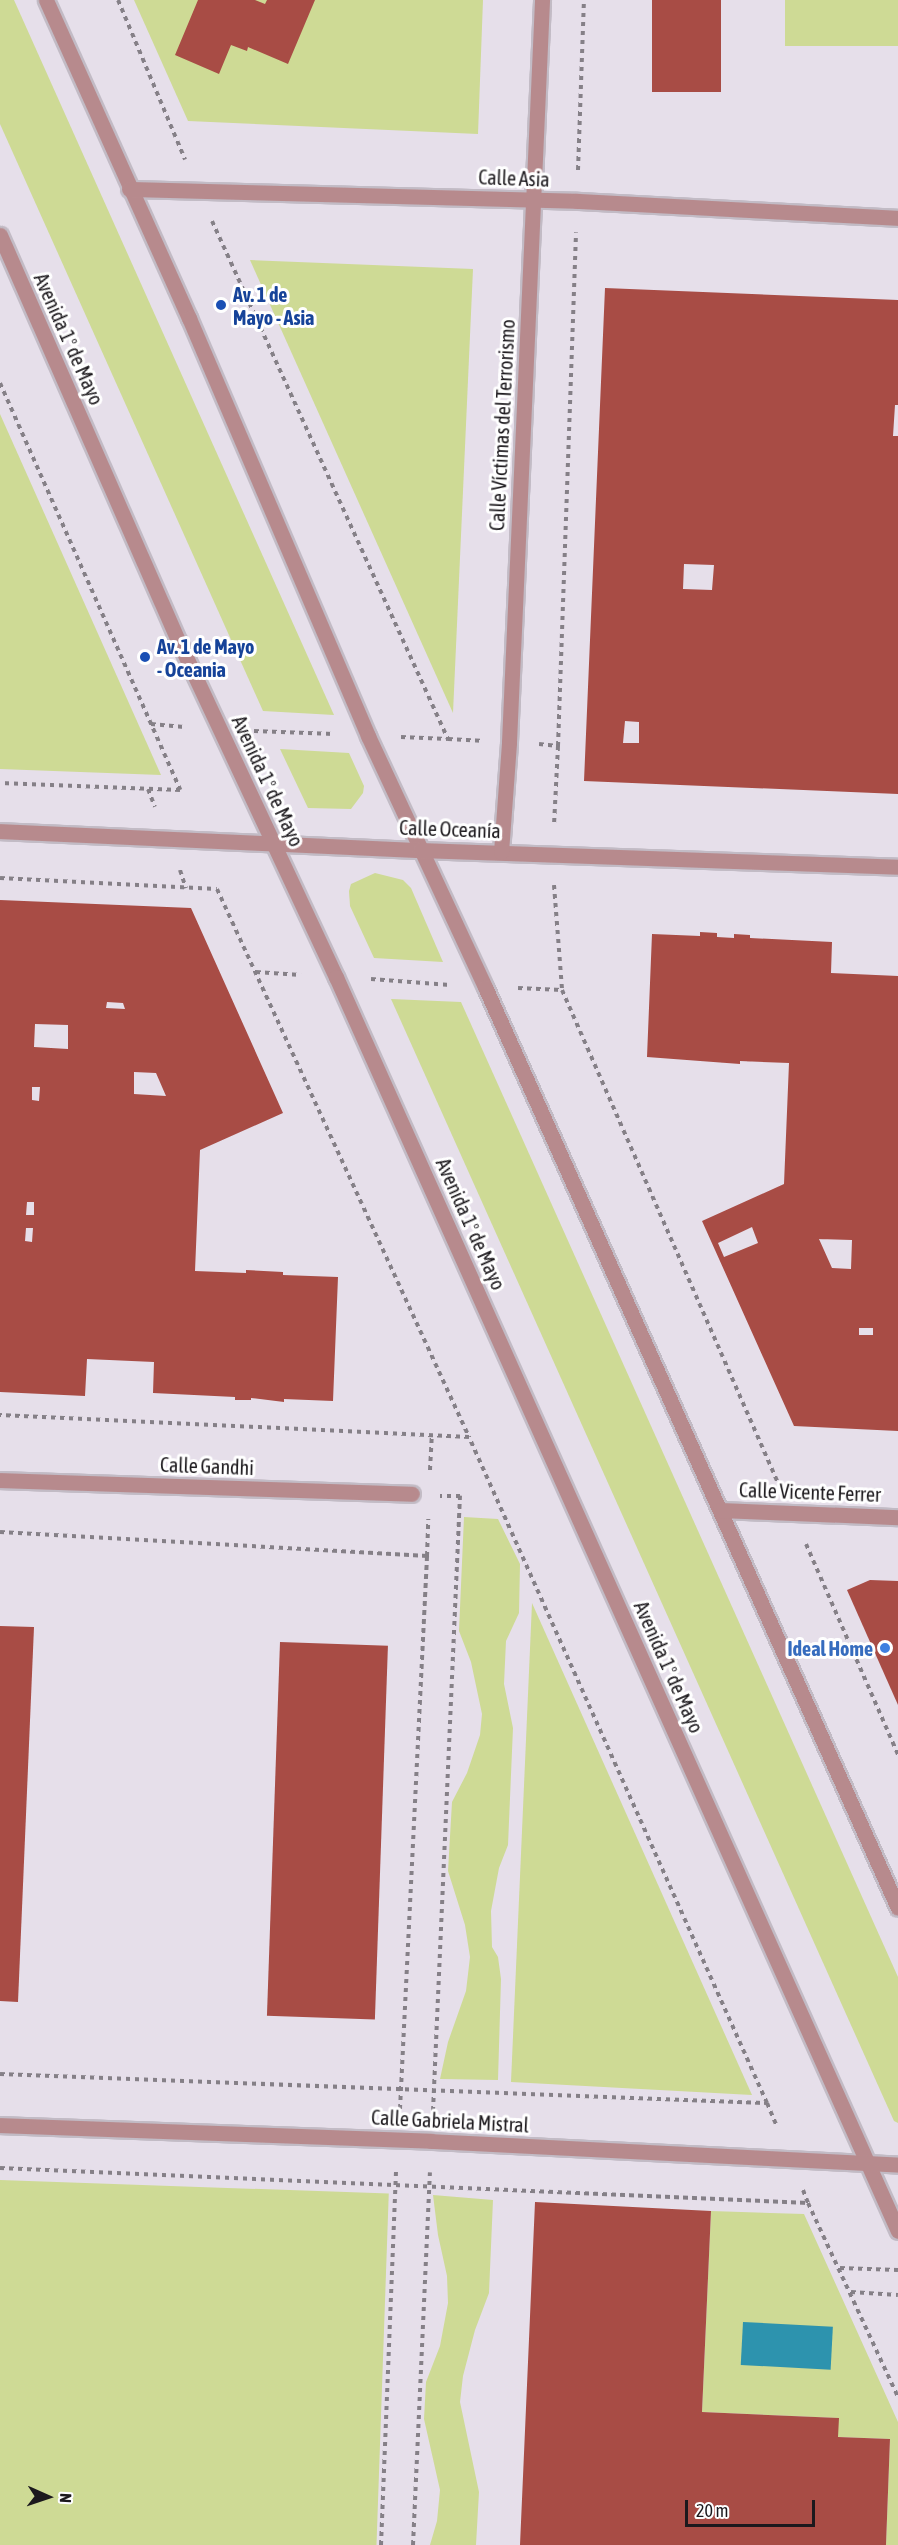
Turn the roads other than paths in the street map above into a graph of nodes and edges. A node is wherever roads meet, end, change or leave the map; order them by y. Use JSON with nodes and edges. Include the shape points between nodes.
{"nodes":[{"id":1,"x":46,"y":0,"type":"edge"},
{"id":2,"x":542,"y":0,"type":"edge"},
{"id":3,"x":129,"y":189,"type":"junction"},
{"id":4,"x":534,"y":200,"type":"junction"},
{"id":5,"x":898,"y":218,"type":"edge"},
{"id":6,"x":0,"y":235,"type":"edge"},
{"id":7,"x":0,"y":831,"type":"edge"},
{"id":8,"x":275,"y":843,"type":"junction"},
{"id":9,"x":420,"y":850,"type":"junction"},
{"id":10,"x":501,"y":852,"type":"junction"},
{"id":11,"x":898,"y":867,"type":"edge"},
{"id":12,"x":0,"y":1480,"type":"edge"},
{"id":13,"x":412,"y":1494,"type":"road end"},
{"id":14,"x":720,"y":1510,"type":"junction"},
{"id":15,"x":898,"y":1517,"type":"edge"},
{"id":16,"x":898,"y":1908,"type":"edge"},
{"id":17,"x":0,"y":2125,"type":"edge"},
{"id":18,"x":867,"y":2163,"type":"junction"},
{"id":19,"x":898,"y":2165,"type":"edge"},
{"id":20,"x":898,"y":2231,"type":"edge"}],
"edges":[{"from":1,"to":3,"type":"street"},
{"from":2,"to":4,"type":"street","name":"Calle Víctimas del Terrorismo"},
{"from":3,"to":4,"type":"street","name":"Calle Asia"},
{"from":3,"to":9,"type":"street"},
{"from":4,"to":5,"type":"street","name":"Calle Asia"},
{"from":4,"to":10,"type":"street","name":"Calle Víctimas del Terrorismo"},
{"from":6,"to":8,"type":"street","name":"Avenida 1º de Mayo","via":[[174,631]]},
{"from":7,"to":8,"type":"street","name":"Calle Oceanía"},
{"from":8,"to":9,"type":"street","name":"Calle Oceanía"},
{"from":8,"to":18,"type":"street","name":"Avenida 1º de Mayo"},
{"from":9,"to":10,"type":"street","name":"Calle Oceanía"},
{"from":9,"to":14,"type":"street"},
{"from":10,"to":11,"type":"street","name":"Calle Oceanía"},
{"from":12,"to":13,"type":"street","name":"Calle Gandhi"},
{"from":14,"to":15,"type":"street","name":"Calle Vicente Ferrer"},
{"from":14,"to":16,"type":"street"},
{"from":17,"to":18,"type":"street","name":"Calle Gabriela Mistral","via":[[398,2139]]},
{"from":18,"to":19,"type":"street","name":"Calle Gabriela Mistral"},
{"from":18,"to":20,"type":"street","name":"Avenida 1º de Mayo"}]}
